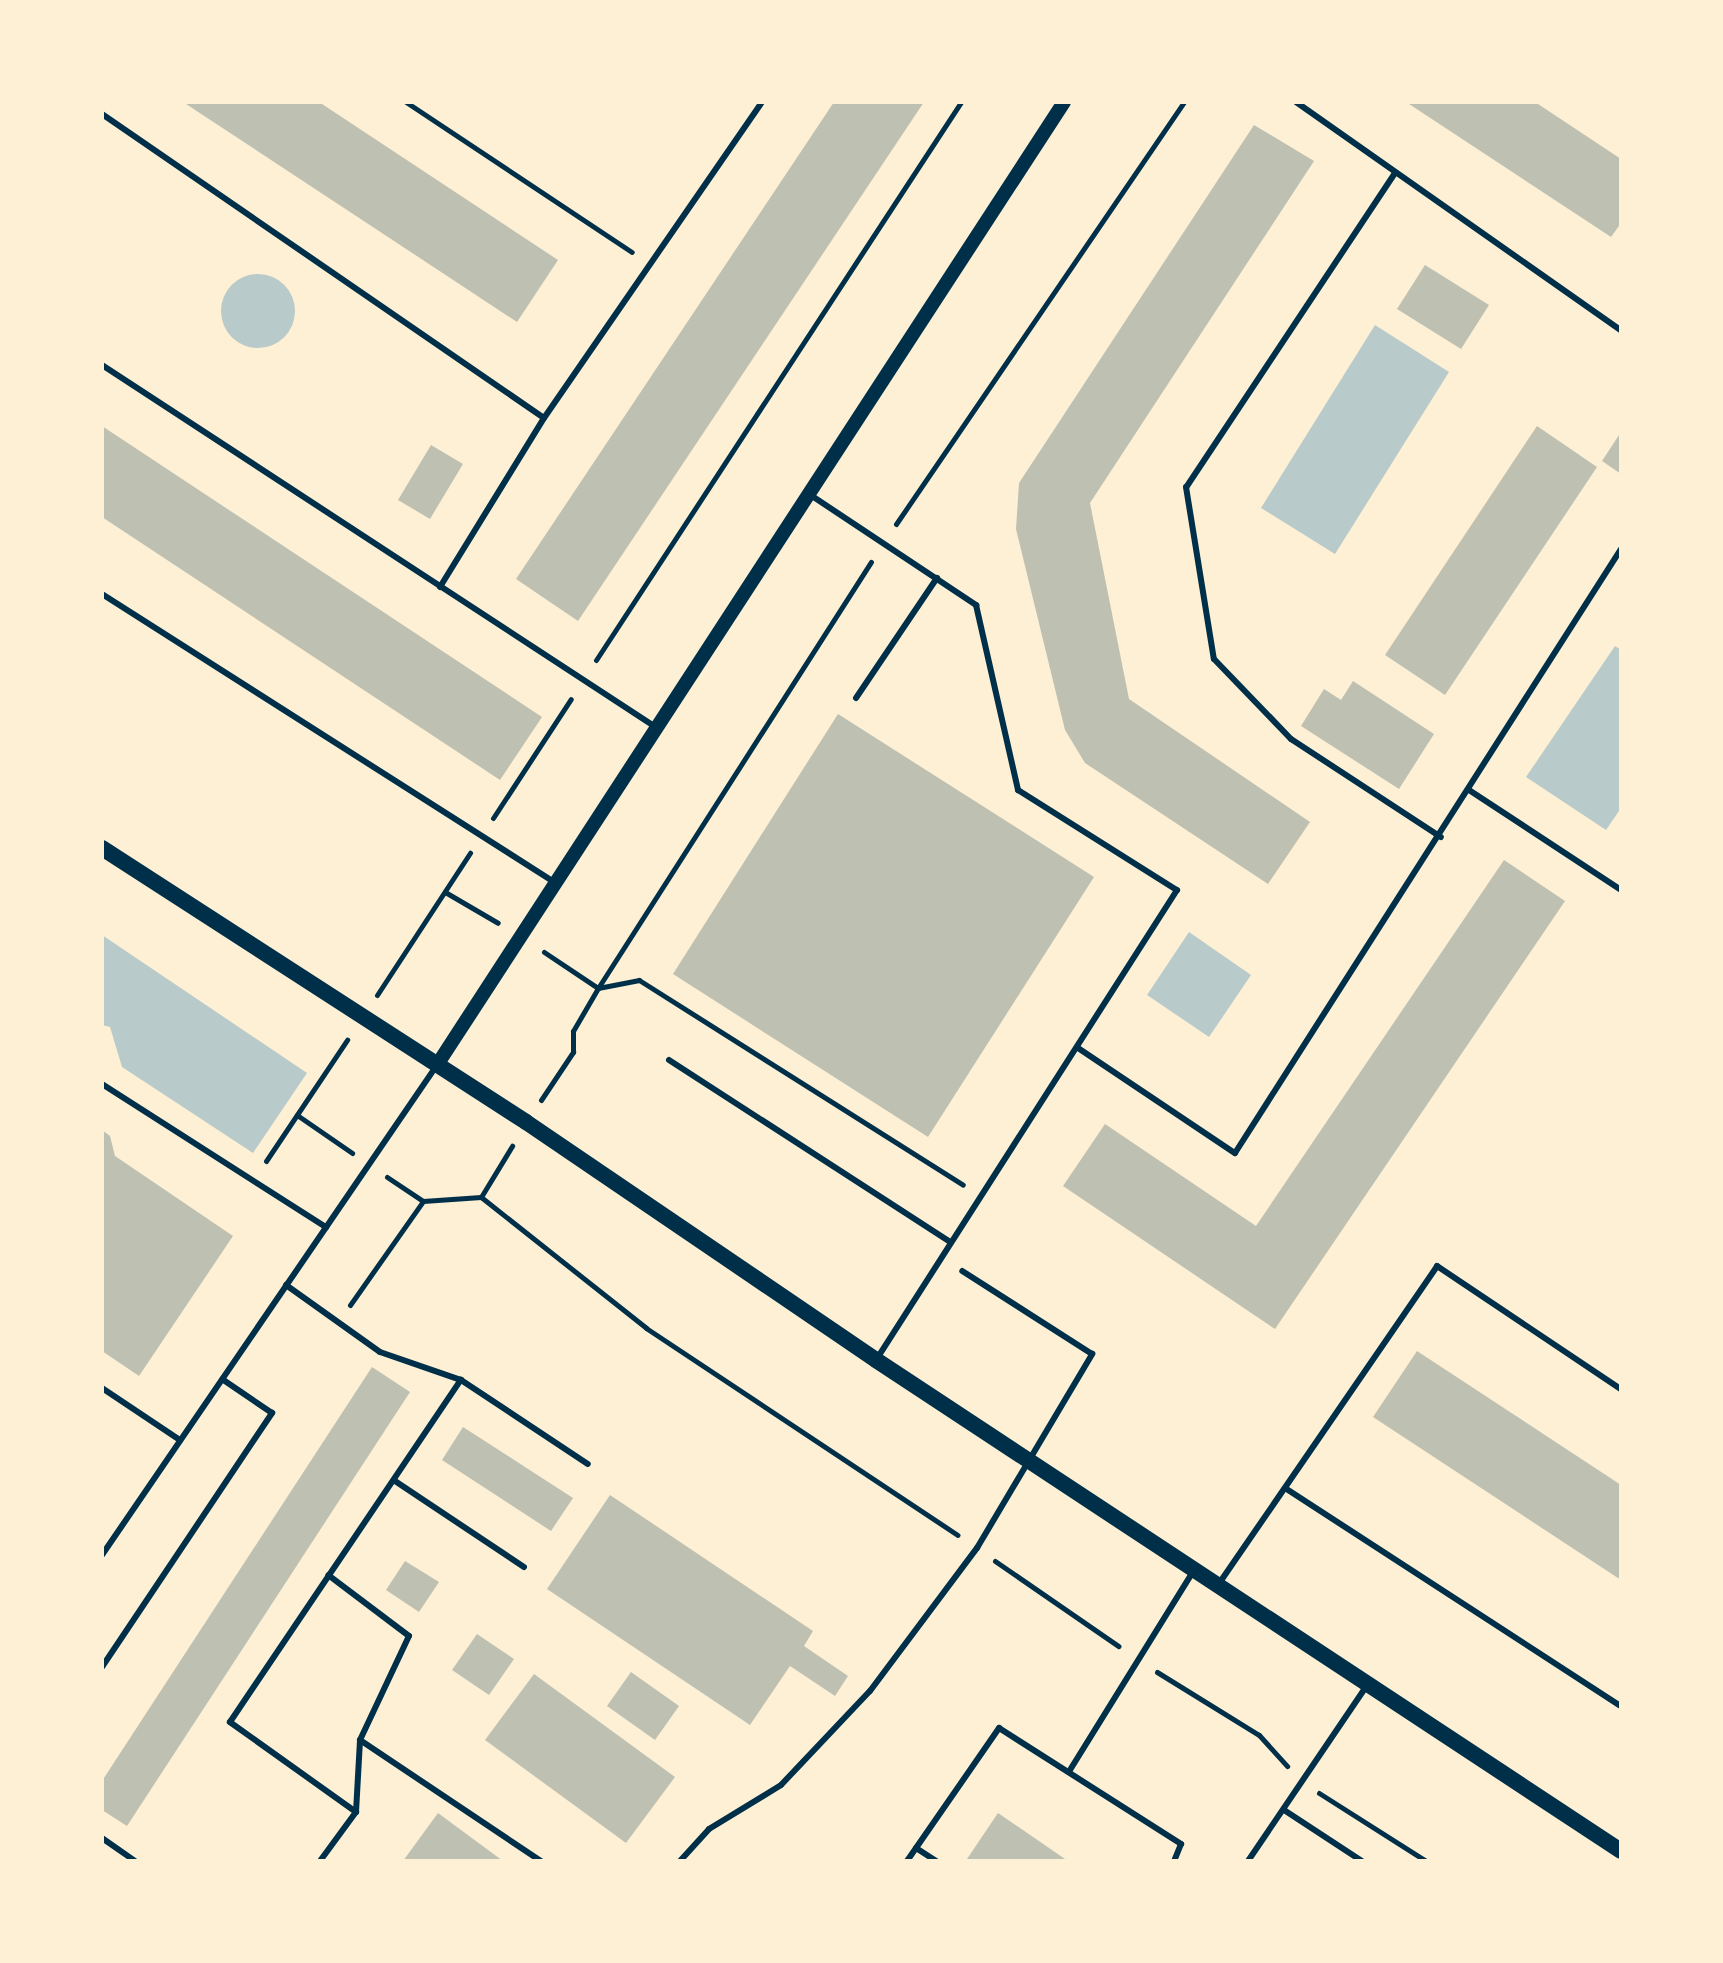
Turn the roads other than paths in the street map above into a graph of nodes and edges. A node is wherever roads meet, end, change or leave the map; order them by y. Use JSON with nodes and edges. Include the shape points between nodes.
{"nodes":[{"id":1,"x":762,"y":102,"type":"edge"},
{"id":2,"x":1064,"y":102,"type":"edge"},
{"id":3,"x":1296,"y":102,"type":"edge"},
{"id":4,"x":102,"y":114,"type":"edge"},
{"id":5,"x":1395,"y":173,"type":"junction"},
{"id":6,"x":1621,"y":330,"type":"edge"},
{"id":7,"x":102,"y":365,"type":"edge"},
{"id":8,"x":544,"y":418,"type":"junction"},
{"id":9,"x":809,"y":493,"type":"junction"},
{"id":10,"x":1621,"y":549,"type":"edge"},
{"id":11,"x":937,"y":578,"type":"junction"},
{"id":12,"x":440,"y":587,"type":"junction"},
{"id":13,"x":102,"y":594,"type":"edge"},
{"id":14,"x":856,"y":698,"type":"dead end"},
{"id":15,"x":654,"y":726,"type":"junction"},
{"id":16,"x":1469,"y":790,"type":"junction"},
{"id":17,"x":1441,"y":837,"type":"junction"},
{"id":18,"x":102,"y":848,"type":"edge"},
{"id":19,"x":554,"y":882,"type":"junction"},
{"id":20,"x":1621,"y":890,"type":"edge"},
{"id":21,"x":1078,"y":1048,"type":"junction"},
{"id":22,"x":669,"y":1060,"type":"dead end"},
{"id":23,"x":437,"y":1065,"type":"junction"},
{"id":24,"x":102,"y":1084,"type":"edge"},
{"id":25,"x":326,"y":1227,"type":"junction"},
{"id":26,"x":950,"y":1242,"type":"junction"},
{"id":27,"x":962,"y":1271,"type":"dead end"},
{"id":28,"x":286,"y":1285,"type":"junction"},
{"id":29,"x":876,"y":1360,"type":"junction"},
{"id":30,"x":222,"y":1379,"type":"junction"},
{"id":31,"x":461,"y":1380,"type":"junction"},
{"id":32,"x":102,"y":1388,"type":"edge"},
{"id":33,"x":1621,"y":1389,"type":"edge"},
{"id":34,"x":180,"y":1440,"type":"junction"},
{"id":35,"x":1029,"y":1461,"type":"junction"},
{"id":36,"x":588,"y":1464,"type":"dead end"},
{"id":37,"x":395,"y":1481,"type":"junction"},
{"id":38,"x":1285,"y":1488,"type":"junction"},
{"id":39,"x":102,"y":1555,"type":"edge"},
{"id":40,"x":524,"y":1567,"type":"dead end"},
{"id":41,"x":1194,"y":1569,"type":"junction"},
{"id":42,"x":328,"y":1575,"type":"junction"},
{"id":43,"x":1217,"y":1585,"type":"junction"},
{"id":44,"x":102,"y":1667,"type":"edge"},
{"id":45,"x":1368,"y":1684,"type":"junction"},
{"id":46,"x":1621,"y":1706,"type":"edge"},
{"id":47,"x":360,"y":1740,"type":"junction"},
{"id":48,"x":1070,"y":1770,"type":"junction"},
{"id":49,"x":1284,"y":1810,"type":"junction"},
{"id":50,"x":356,"y":1812,"type":"junction"},
{"id":51,"x":102,"y":1838,"type":"edge"},
{"id":52,"x":916,"y":1848,"type":"junction"},
{"id":53,"x":1621,"y":1851,"type":"edge"},
{"id":54,"x":135,"y":1861,"type":"edge"},
{"id":55,"x":320,"y":1861,"type":"edge"},
{"id":56,"x":541,"y":1861,"type":"edge"},
{"id":57,"x":680,"y":1861,"type":"edge"},
{"id":58,"x":907,"y":1861,"type":"edge"},
{"id":59,"x":936,"y":1861,"type":"edge"},
{"id":60,"x":1174,"y":1861,"type":"edge"},
{"id":61,"x":1248,"y":1861,"type":"edge"},
{"id":62,"x":1362,"y":1861,"type":"edge"}],
"edges":[{"from":1,"to":8,"type":"lane"},
{"from":2,"to":9,"type":"street"},
{"from":3,"to":5,"type":"lane"},
{"from":4,"to":8,"type":"lane"},
{"from":5,"to":6,"type":"lane"},
{"from":5,"to":17,"type":"lane","via":[[1186,487],[1214,659],[1291,739]]},
{"from":7,"to":12,"type":"lane"},
{"from":8,"to":12,"type":"lane"},
{"from":9,"to":11,"type":"lane"},
{"from":9,"to":15,"type":"street"},
{"from":10,"to":16,"type":"lane"},
{"from":11,"to":14,"type":"lane"},
{"from":11,"to":21,"type":"lane","via":[[976,605],[1018,790],[1177,890]]},
{"from":12,"to":15,"type":"lane"},
{"from":13,"to":19,"type":"lane"},
{"from":15,"to":19,"type":"street"},
{"from":16,"to":17,"type":"lane"},
{"from":16,"to":20,"type":"lane"},
{"from":17,"to":21,"type":"lane","via":[[1235,1153]]},
{"from":18,"to":23,"type":"main road"},
{"from":19,"to":23,"type":"street"},
{"from":21,"to":26,"type":"lane"},
{"from":22,"to":26,"type":"lane"},
{"from":23,"to":25,"type":"lane"},
{"from":23,"to":29,"type":"main road"},
{"from":24,"to":25,"type":"lane"},
{"from":25,"to":28,"type":"lane"},
{"from":26,"to":29,"type":"lane"},
{"from":27,"to":35,"type":"lane","via":[[1092,1354]]},
{"from":28,"to":30,"type":"lane"},
{"from":28,"to":31,"type":"lane","via":[[380,1352]]},
{"from":29,"to":35,"type":"main road"},
{"from":30,"to":34,"type":"lane"},
{"from":30,"to":44,"type":"lane","via":[[272,1413]]},
{"from":31,"to":36,"type":"lane"},
{"from":31,"to":37,"type":"lane"},
{"from":32,"to":34,"type":"lane"},
{"from":33,"to":38,"type":"lane","via":[[1437,1266]]},
{"from":34,"to":39,"type":"lane"},
{"from":35,"to":41,"type":"main road"},
{"from":35,"to":57,"type":"lane","via":[[977,1548],[870,1691],[781,1785],[709,1829]]},
{"from":37,"to":40,"type":"lane"},
{"from":37,"to":42,"type":"lane"},
{"from":38,"to":43,"type":"lane"},
{"from":38,"to":46,"type":"lane"},
{"from":41,"to":43,"type":"main road"},
{"from":41,"to":48,"type":"lane"},
{"from":42,"to":47,"type":"lane","via":[[409,1636]]},
{"from":42,"to":50,"type":"lane","via":[[230,1722]]},
{"from":43,"to":45,"type":"main road"},
{"from":45,"to":49,"type":"lane"},
{"from":45,"to":53,"type":"main road"},
{"from":47,"to":50,"type":"lane"},
{"from":47,"to":56,"type":"lane"},
{"from":48,"to":52,"type":"lane","via":[[999,1728]]},
{"from":48,"to":60,"type":"lane","via":[[1181,1844]]},
{"from":49,"to":61,"type":"lane"},
{"from":49,"to":62,"type":"lane"},
{"from":50,"to":55,"type":"lane"},
{"from":51,"to":54,"type":"lane"},
{"from":52,"to":58,"type":"lane"},
{"from":52,"to":59,"type":"lane"}]}
